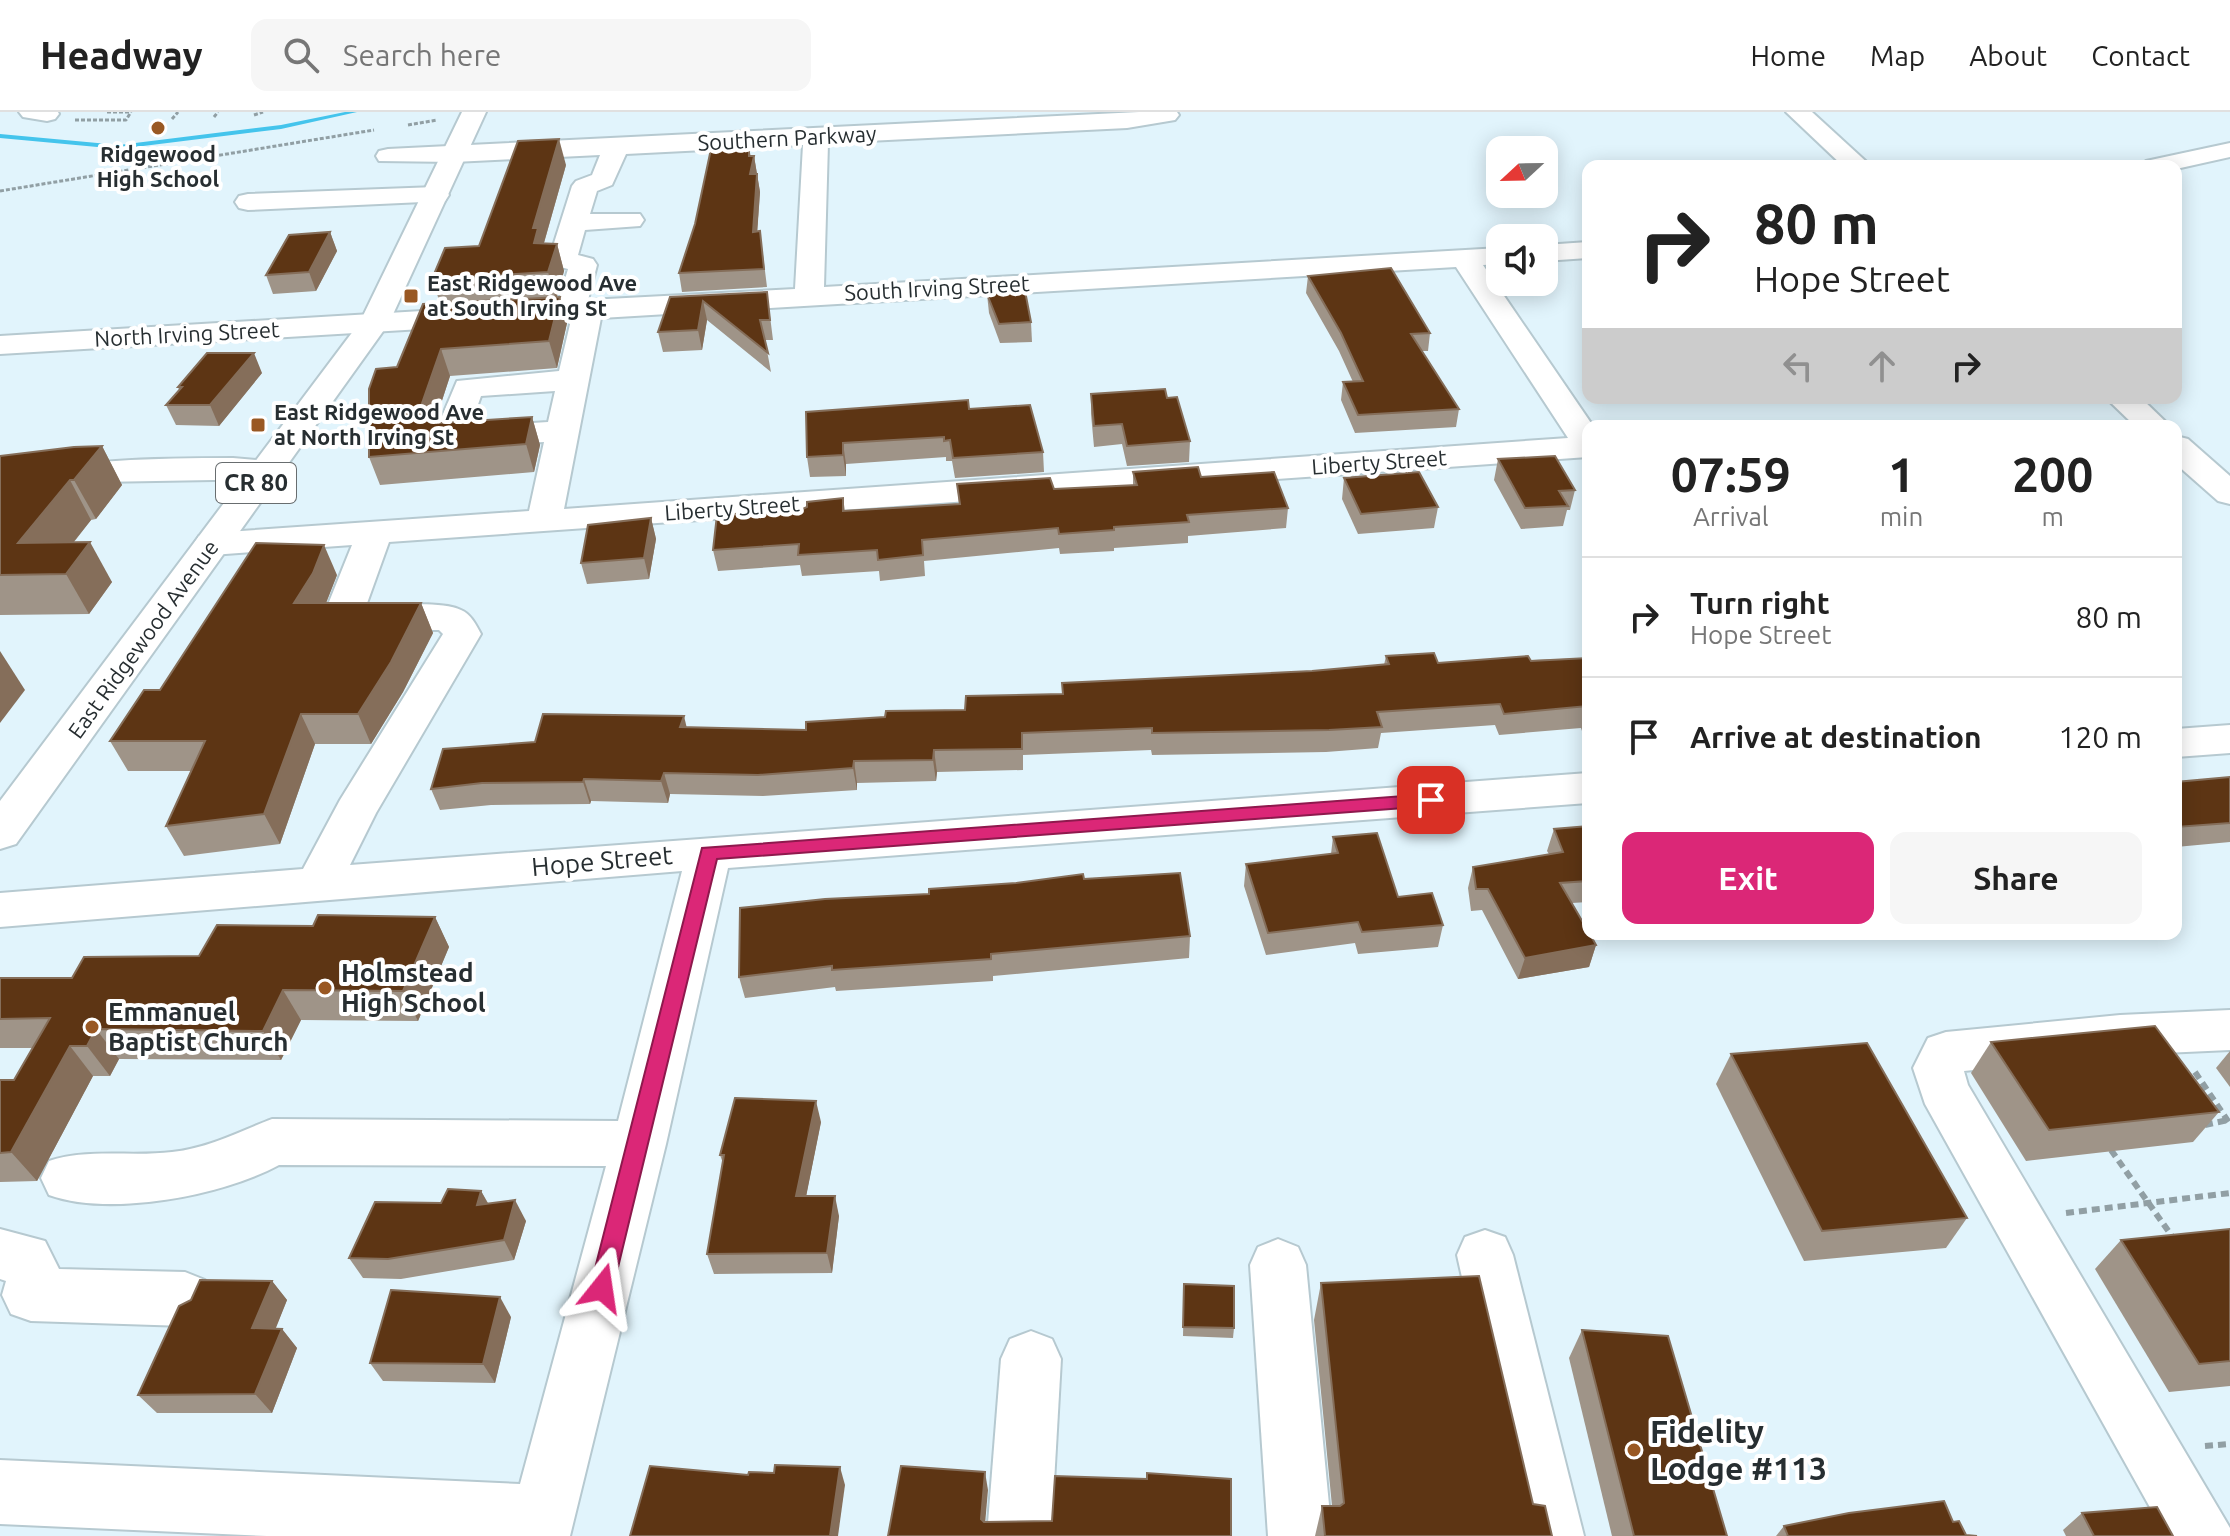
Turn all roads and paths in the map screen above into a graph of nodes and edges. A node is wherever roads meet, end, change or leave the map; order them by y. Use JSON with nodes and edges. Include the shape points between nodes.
{"nodes":[{"id":1,"x":107,"y":112,"type":"edge"},
{"id":2,"x":178,"y":112,"type":"edge"},
{"id":3,"x":218,"y":112,"type":"edge"},
{"id":4,"x":263,"y":112,"type":"edge"},
{"id":5,"x":1798,"y":112,"type":"edge"},
{"id":6,"x":39,"y":113,"type":"edge"},
{"id":7,"x":254,"y":115,"type":"dead end"},
{"id":8,"x":1167,"y":115,"type":"dead end"},
{"id":9,"x":459,"y":116,"type":"edge"},
{"id":10,"x":214,"y":117,"type":"dead end"},
{"id":11,"x":172,"y":119,"type":"dead end"},
{"id":12,"x":401,"y":126,"type":"dead end"},
{"id":13,"x":387,"y":128,"type":"dead end"},
{"id":14,"x":816,"y":136,"type":"junction"},
{"id":15,"x":616,"y":147,"type":"junction"},
{"id":16,"x":2230,"y":150,"type":"edge"},
{"id":17,"x":455,"y":154,"type":"junction"},
{"id":18,"x":388,"y":156,"type":"dead end"},
{"id":19,"x":1851,"y":160,"type":"edge"},
{"id":20,"x":2182,"y":160,"type":"edge"},
{"id":21,"x":0,"y":191,"type":"edge"},
{"id":22,"x":436,"y":195,"type":"junction"},
{"id":23,"x":248,"y":202,"type":"dead end"},
{"id":24,"x":631,"y":220,"type":"dead end"},
{"id":25,"x":574,"y":223,"type":"junction"},
{"id":26,"x":1582,"y":250,"type":"edge"},
{"id":27,"x":1558,"y":252,"type":"edge"},
{"id":28,"x":1486,"y":257,"type":"edge"},
{"id":29,"x":1464,"y":258,"type":"junction"},
{"id":30,"x":809,"y":295,"type":"junction"},
{"id":31,"x":579,"y":309,"type":"junction"},
{"id":32,"x":374,"y":323,"type":"junction"},
{"id":33,"x":0,"y":345,"type":"edge"},
{"id":34,"x":571,"y":380,"type":"junction"},
{"id":35,"x":2129,"y":404,"type":"edge"},
{"id":36,"x":2147,"y":420,"type":"edge"},
{"id":37,"x":561,"y":431,"type":"junction"},
{"id":38,"x":1582,"y":436,"type":"edge"},
{"id":39,"x":1582,"y":445,"type":"edge"},
{"id":40,"x":2182,"y":451,"type":"edge"},
{"id":41,"x":266,"y":469,"type":"junction"},
{"id":42,"x":0,"y":485,"type":"edge"},
{"id":43,"x":2230,"y":494,"type":"edge"},
{"id":44,"x":544,"y":521,"type":"junction"},
{"id":45,"x":375,"y":533,"type":"junction"},
{"id":46,"x":212,"y":544,"type":"junction"},
{"id":47,"x":2230,"y":739,"type":"edge"},
{"id":48,"x":2182,"y":743,"type":"edge"},
{"id":49,"x":1582,"y":788,"type":"edge"},
{"id":50,"x":0,"y":833,"type":"edge"},
{"id":51,"x":709,"y":853,"type":"junction"},
{"id":52,"x":319,"y":886,"type":"junction"},
{"id":53,"x":0,"y":910,"type":"edge"},
{"id":54,"x":2230,"y":1030,"type":"edge"},
{"id":55,"x":2169,"y":1033,"type":"junction"},
{"id":56,"x":2229,"y":1122,"type":"edge"},
{"id":57,"x":2198,"y":1126,"type":"edge"},
{"id":58,"x":639,"y":1144,"type":"junction"},
{"id":59,"x":2111,"y":1150,"type":"edge"},
{"id":60,"x":68,"y":1178,"type":"dead end"},
{"id":61,"x":2230,"y":1193,"type":"edge"},
{"id":62,"x":2148,"y":1204,"type":"junction"},
{"id":63,"x":2017,"y":1218,"type":"junction"},
{"id":64,"x":2180,"y":1249,"type":"edge"},
{"id":65,"x":0,"y":1254,"type":"edge"},
{"id":66,"x":1485,"y":1255,"type":"dead end"},
{"id":67,"x":1278,"y":1265,"type":"dead end"},
{"id":68,"x":185,"y":1299,"type":"edge"},
{"id":69,"x":1031,"y":1359,"type":"dead end"},
{"id":70,"x":0,"y":1492,"type":"edge"},
{"id":71,"x":540,"y":1526,"type":"edge"},
{"id":72,"x":1019,"y":1536,"type":"edge"},
{"id":73,"x":1300,"y":1536,"type":"edge"},
{"id":74,"x":1552,"y":1536,"type":"edge"},
{"id":75,"x":2201,"y":1536,"type":"edge"}],
"edges":[{"from":1,"to":6,"type":"path","via":[[131,112],[126,120],[100,121]]},
{"from":2,"to":11,"type":"path"},
{"from":3,"to":10,"type":"path"},
{"from":4,"to":7,"type":"path"},
{"from":5,"to":19,"type":"street"},
{"from":8,"to":14,"type":"street","name":"Southern Parkway"},
{"from":9,"to":12,"type":"path"},
{"from":9,"to":17,"type":"street","name":"East Ridgewood Avenue","number":"CR 80"},
{"from":13,"to":21,"type":"path"},
{"from":14,"to":15,"type":"street","name":"Southern Parkway"},
{"from":14,"to":30,"type":"street"},
{"from":15,"to":17,"type":"street","name":"Southern Parkway"},
{"from":15,"to":25,"type":"street","via":[[603,180],[585,186]]},
{"from":16,"to":20,"type":"street"},
{"from":17,"to":18,"type":"street","name":"Southern Parkway"},
{"from":17,"to":22,"type":"street","name":"East Ridgewood Avenue","number":"CR 80"},
{"from":22,"to":23,"type":"street"},
{"from":22,"to":32,"type":"street","name":"East Ridgewood Avenue","number":"CR 80"},
{"from":24,"to":25,"type":"street"},
{"from":25,"to":31,"type":"street","via":[[563,259],[583,265]]},
{"from":26,"to":27,"type":"street"},
{"from":28,"to":29,"type":"street","name":"South Irving Street"},
{"from":29,"to":30,"type":"street","name":"South Irving Street"},
{"from":29,"to":38,"type":"street"},
{"from":30,"to":31,"type":"street","name":"South Irving Street"},
{"from":31,"to":32,"type":"street","name":"South Irving Street"},
{"from":31,"to":34,"type":"street"},
{"from":32,"to":33,"type":"street","name":"North Irving Street"},
{"from":32,"to":41,"type":"street","name":"East Ridgewood Avenue","number":"CR 80"},
{"from":34,"to":37,"type":"street"},
{"from":34,"to":37,"type":"street","via":[[468,388],[450,438]]},
{"from":35,"to":36,"type":"street"},
{"from":37,"to":44,"type":"street"},
{"from":39,"to":44,"type":"street","name":"Liberty Street"},
{"from":40,"to":43,"type":"street"},
{"from":41,"to":42,"type":"street","via":[[85,473]]},
{"from":41,"to":46,"type":"street","name":"East Ridgewood Avenue","number":"CR 80"},
{"from":44,"to":45,"type":"street","name":"Liberty Street"},
{"from":45,"to":46,"type":"street","name":"Liberty Street"},
{"from":45,"to":52,"type":"street","via":[[347,612],[355,618],[448,618],[462,634],[369,785],[329,856]]},
{"from":46,"to":50,"type":"street","name":"East Ridgewood Avenue","number":"CR 80"},
{"from":47,"to":48,"type":"street"},
{"from":49,"to":51,"type":"street","name":"Hope Street"},
{"from":51,"to":52,"type":"street","name":"Hope Street"},
{"from":51,"to":58,"type":"street"},
{"from":52,"to":53,"type":"street","name":"Hope Street"},
{"from":54,"to":55,"type":"street"},
{"from":55,"to":56,"type":"path"},
{"from":55,"to":63,"type":"street","via":[[1946,1052],[1938,1068],[1943,1089]]},
{"from":56,"to":57,"type":"path"},
{"from":58,"to":60,"type":"street","via":[[272,1142],[247,1157],[174,1178]]},
{"from":58,"to":71,"type":"street"},
{"from":59,"to":62,"type":"path"},
{"from":61,"to":62,"type":"path"},
{"from":62,"to":63,"type":"path"},
{"from":62,"to":64,"type":"path"},
{"from":63,"to":75,"type":"street"},
{"from":65,"to":68,"type":"street","via":[[25,1259],[35,1279],[31,1295]]},
{"from":66,"to":74,"type":"street"},
{"from":67,"to":73,"type":"street"},
{"from":69,"to":72,"type":"street"},
{"from":70,"to":71,"type":"street"}]}
